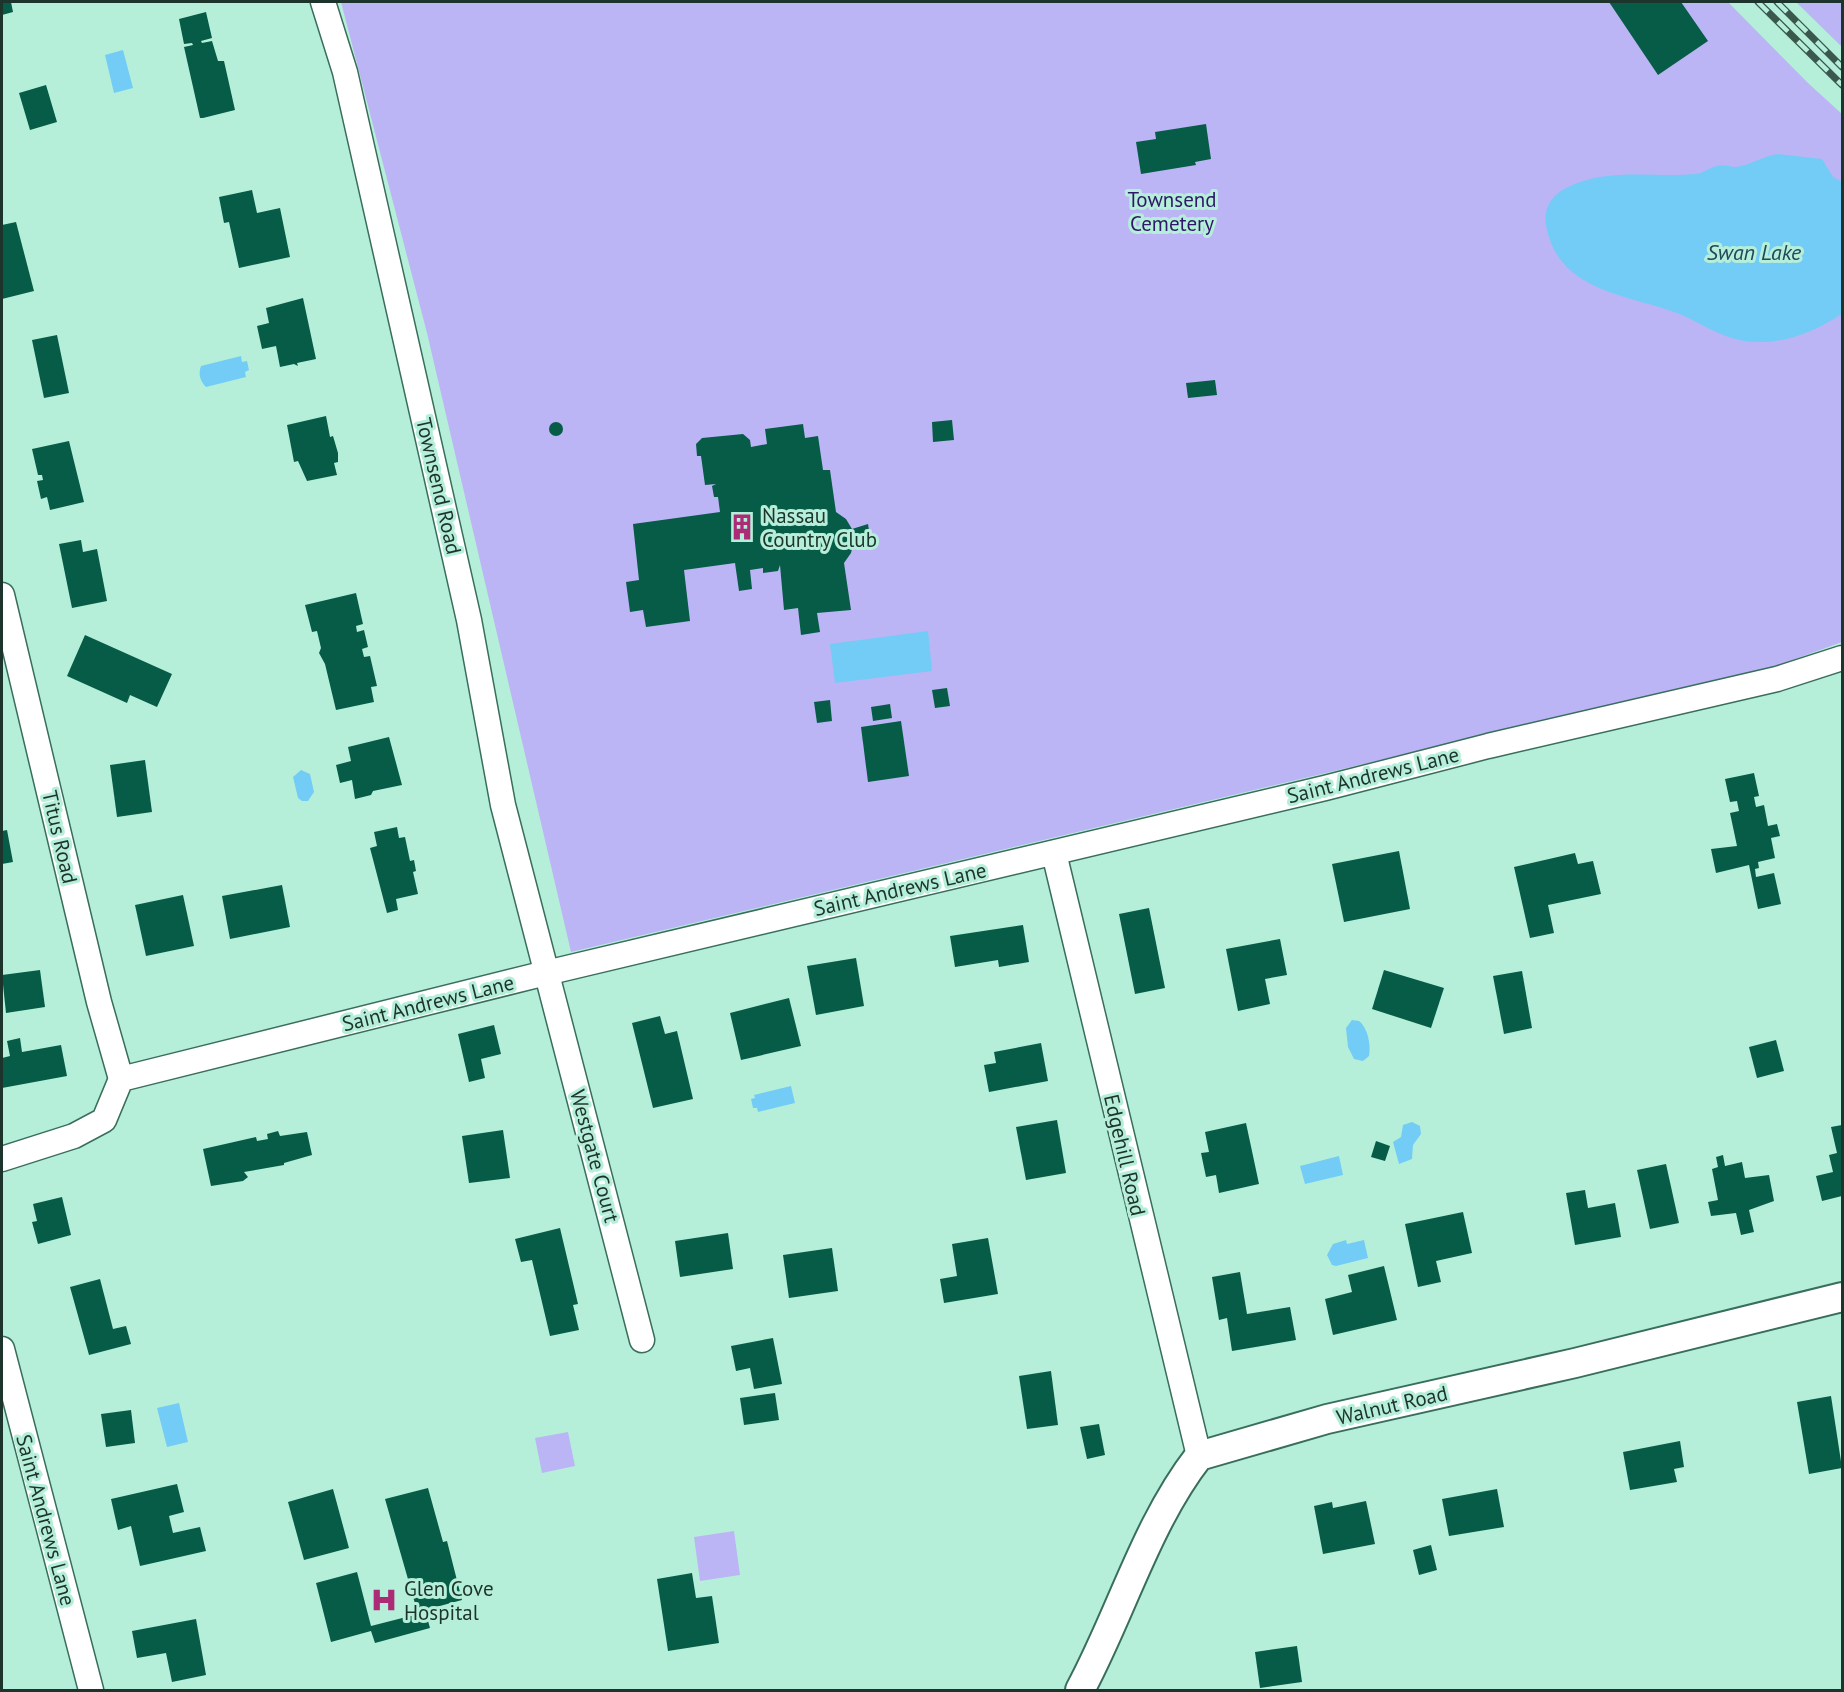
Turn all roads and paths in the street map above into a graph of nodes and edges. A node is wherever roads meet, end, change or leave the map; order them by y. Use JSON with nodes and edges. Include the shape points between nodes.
{"nodes":[{"id":1,"x":323,"y":2,"type":"edge"},
{"id":2,"x":2,"y":595,"type":"edge"},
{"id":3,"x":1838,"y":666,"type":"edge"},
{"id":4,"x":1054,"y":853,"type":"junction"},
{"id":5,"x":546,"y":973,"type":"junction"},
{"id":6,"x":121,"y":1079,"type":"junction"},
{"id":7,"x":2,"y":1159,"type":"edge"},
{"id":8,"x":1842,"y":1297,"type":"edge"},
{"id":9,"x":642,"y":1340,"type":"dead end"},
{"id":10,"x":2,"y":1349,"type":"edge"},
{"id":11,"x":1199,"y":1456,"type":"junction"},
{"id":12,"x":91,"y":1690,"type":"edge"},
{"id":13,"x":1080,"y":1690,"type":"edge"}],
"edges":[{"from":1,"to":5,"type":"street","name":"Townsend Road","via":[[367,165],[469,620],[503,805]]},
{"from":2,"to":6,"type":"street","name":"Titus Road"},
{"from":3,"to":4,"type":"street","name":"Saint Andrews Lane","via":[[1488,746]]},
{"from":4,"to":5,"type":"street","name":"Saint Andrews Lane"},
{"from":4,"to":11,"type":"street","name":"Edgehill Road"},
{"from":5,"to":6,"type":"street","name":"Saint Andrews Lane"},
{"from":5,"to":9,"type":"street","name":"Westgate Court"},
{"from":6,"to":7,"type":"street","via":[[104,1120],[74,1136]]},
{"from":8,"to":11,"type":"street","name":"Walnut Road","via":[[1328,1419]]},
{"from":10,"to":12,"type":"street","name":"Saint Andrews Lane"},
{"from":11,"to":13,"type":"street","via":[[1166,1505],[1102,1650]]}]}
